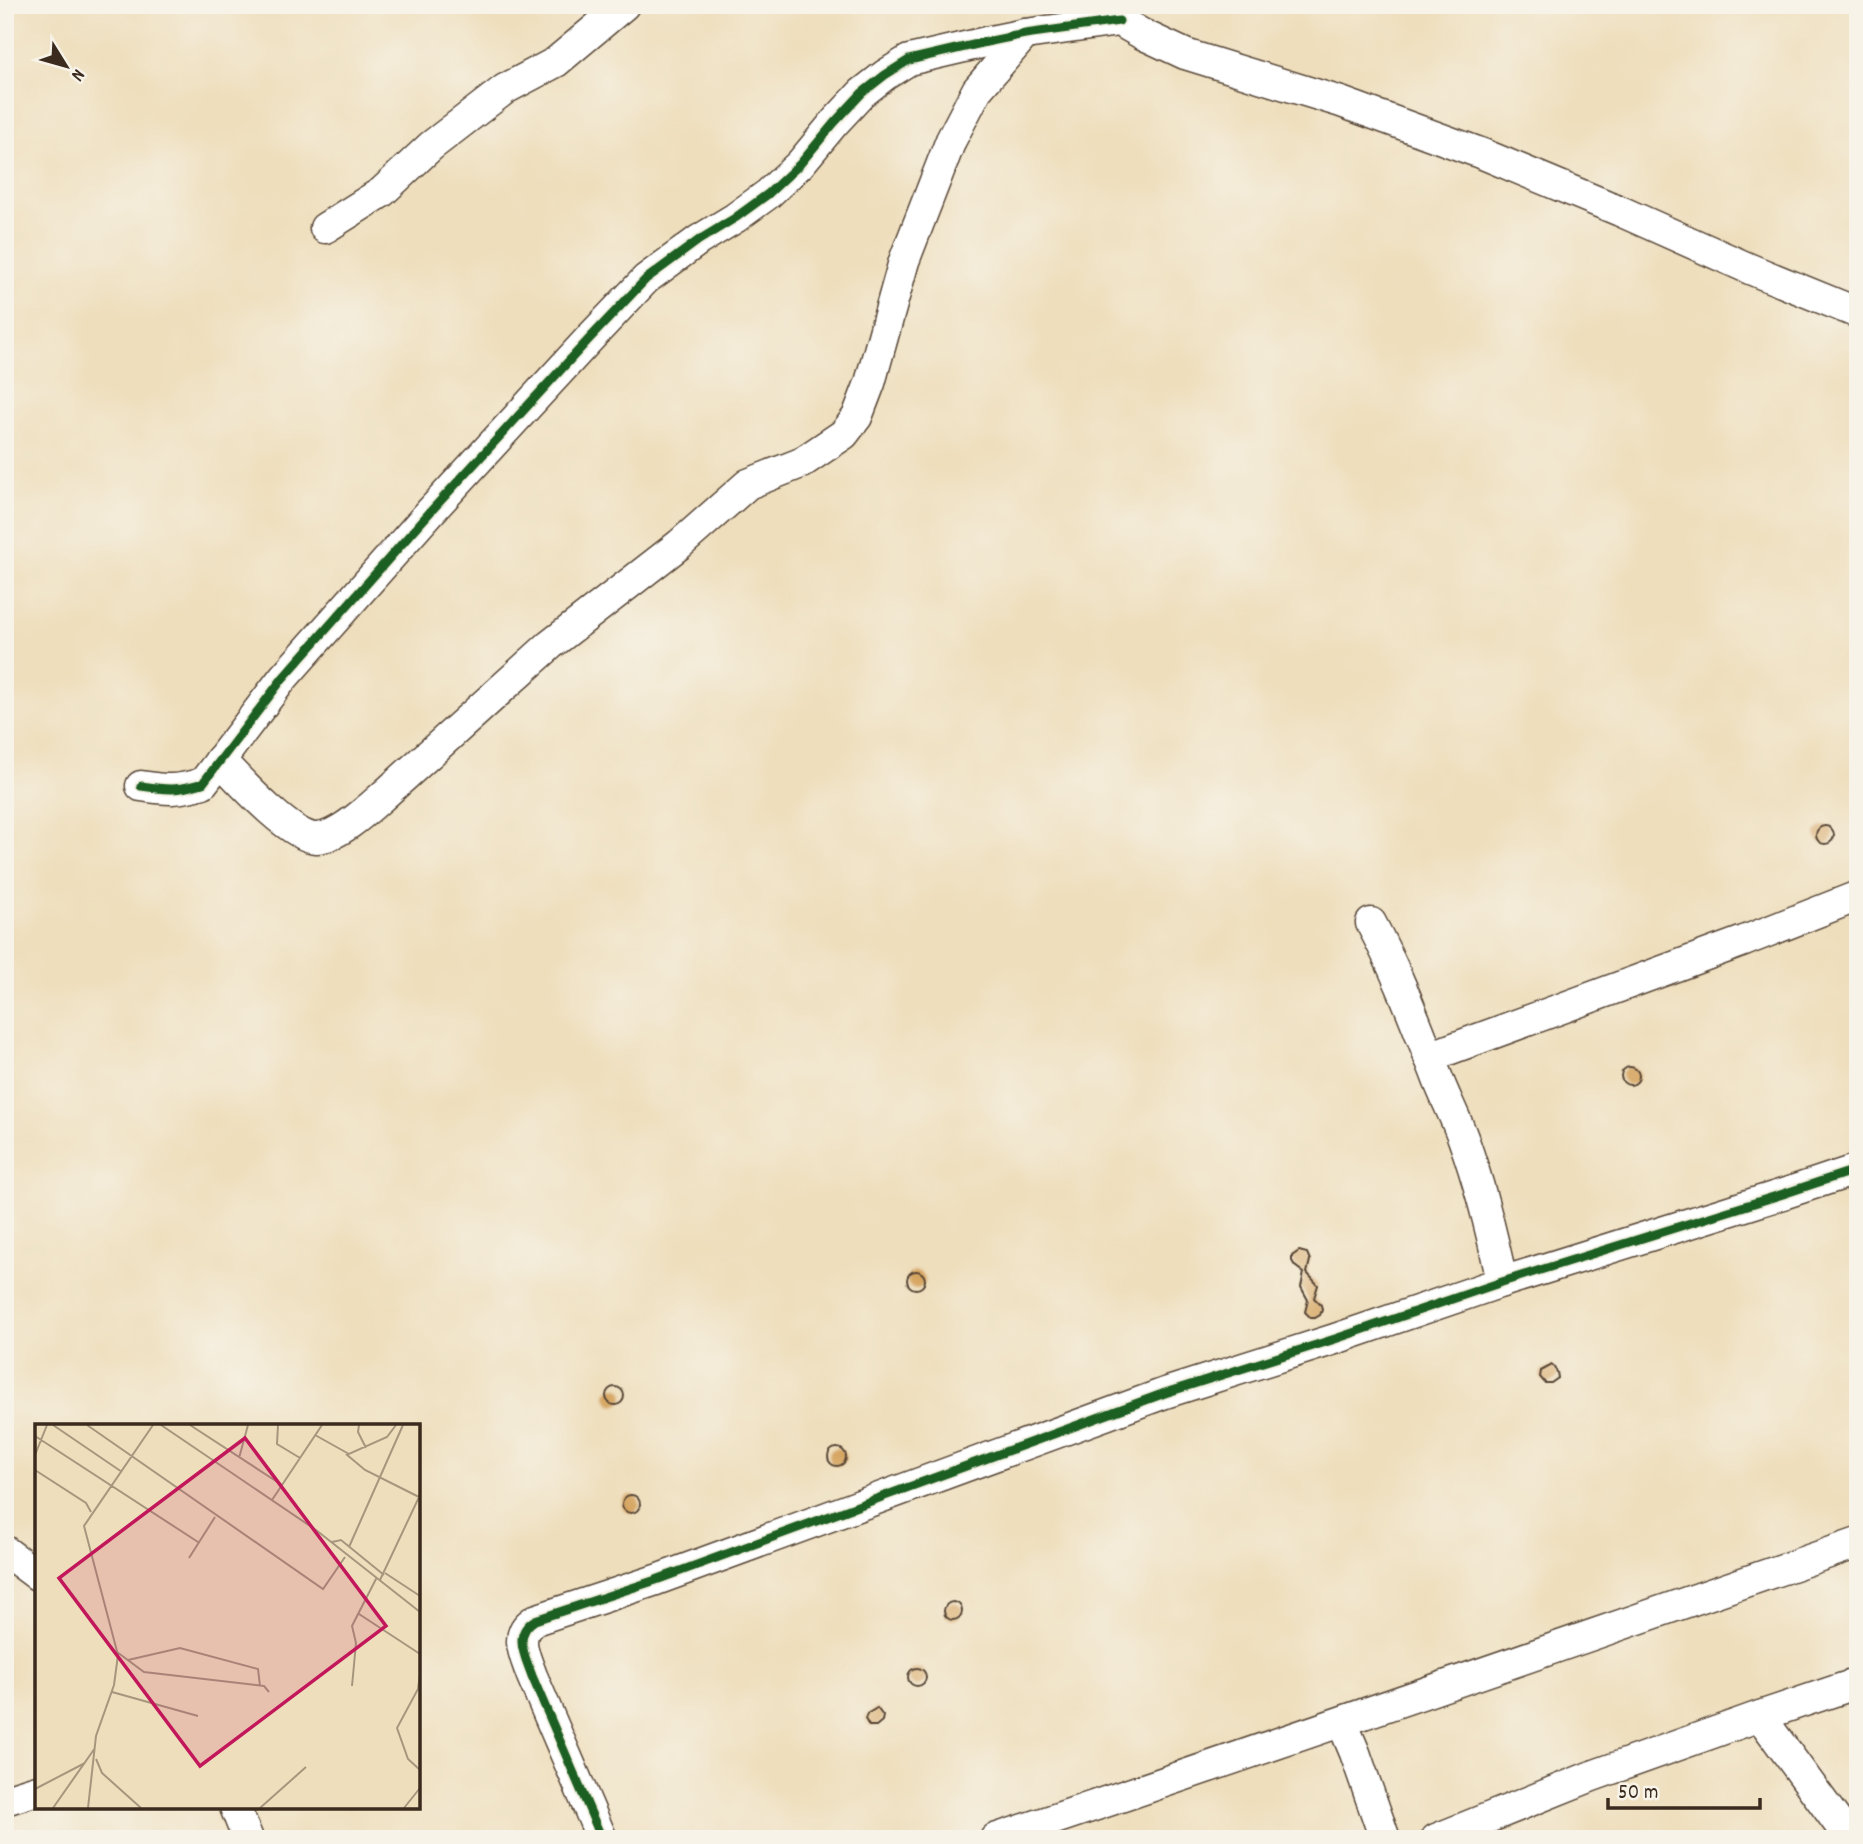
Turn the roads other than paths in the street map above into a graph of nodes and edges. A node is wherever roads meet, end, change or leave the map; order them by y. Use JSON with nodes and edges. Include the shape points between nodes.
{"nodes":[{"id":1,"x":624,"y":5,"type":"edge"},
{"id":2,"x":1092,"y":5,"type":"edge"},
{"id":3,"x":1119,"y":21,"type":"junction"},
{"id":4,"x":1025,"y":34,"type":"junction"},
{"id":5,"x":325,"y":228,"type":"dead end"},
{"id":6,"x":1858,"y":313,"type":"edge"},
{"id":7,"x":220,"y":760,"type":"junction"},
{"id":8,"x":141,"y":786,"type":"dead end"},
{"id":9,"x":1858,"y":895,"type":"edge"},
{"id":10,"x":1371,"y":923,"type":"dead end"},
{"id":11,"x":1429,"y":1057,"type":"junction"},
{"id":12,"x":1858,"y":1169,"type":"edge"},
{"id":13,"x":1502,"y":1282,"type":"junction"},
{"id":14,"x":1858,"y":1543,"type":"edge"},
{"id":15,"x":5,"y":1551,"type":"edge"},
{"id":16,"x":35,"y":1574,"type":"edge"},
{"id":17,"x":1858,"y":1683,"type":"edge"},
{"id":18,"x":1760,"y":1716,"type":"junction"},
{"id":19,"x":1342,"y":1722,"type":"junction"},
{"id":20,"x":35,"y":1791,"type":"edge"},
{"id":21,"x":5,"y":1800,"type":"edge"},
{"id":22,"x":236,"y":1809,"type":"edge"},
{"id":23,"x":248,"y":1839,"type":"edge"},
{"id":24,"x":602,"y":1839,"type":"edge"},
{"id":25,"x":995,"y":1839,"type":"edge"},
{"id":26,"x":1385,"y":1839,"type":"edge"},
{"id":27,"x":1436,"y":1839,"type":"edge"},
{"id":28,"x":1850,"y":1839,"type":"edge"}],
"edges":[{"from":1,"to":5,"type":"street","via":[[556,62],[505,89],[431,146],[382,192]]},
{"from":2,"to":3,"type":"street"},
{"from":3,"to":4,"type":"street"},
{"from":3,"to":6,"type":"street","via":[[1185,54],[1342,102],[1483,153]]},
{"from":4,"to":7,"type":"street","via":[[909,60],[885,75],[862,93],[768,194],[646,279],[292,667]]},
{"from":4,"to":7,"type":"street","via":[[977,90],[951,140],[904,261],[870,383],[857,417],[844,434],[801,463],[748,484],[680,544],[550,645],[361,815],[337,831],[313,839],[302,834],[267,808]]},
{"from":7,"to":8,"type":"street","via":[[203,783],[183,789]]},
{"from":9,"to":11,"type":"street"},
{"from":10,"to":11,"type":"street"},
{"from":11,"to":13,"type":"street","via":[[1467,1149]]},
{"from":12,"to":13,"type":"street"},
{"from":13,"to":24,"type":"street","via":[[1165,1393],[529,1624],[522,1641],[531,1676]]},
{"from":14,"to":19,"type":"street"},
{"from":15,"to":16,"type":"street"},
{"from":17,"to":18,"type":"street"},
{"from":18,"to":27,"type":"street","via":[[1592,1776]]},
{"from":18,"to":28,"type":"street"},
{"from":19,"to":25,"type":"street"},
{"from":19,"to":26,"type":"street"},
{"from":20,"to":21,"type":"street"},
{"from":22,"to":23,"type":"street"}]}
